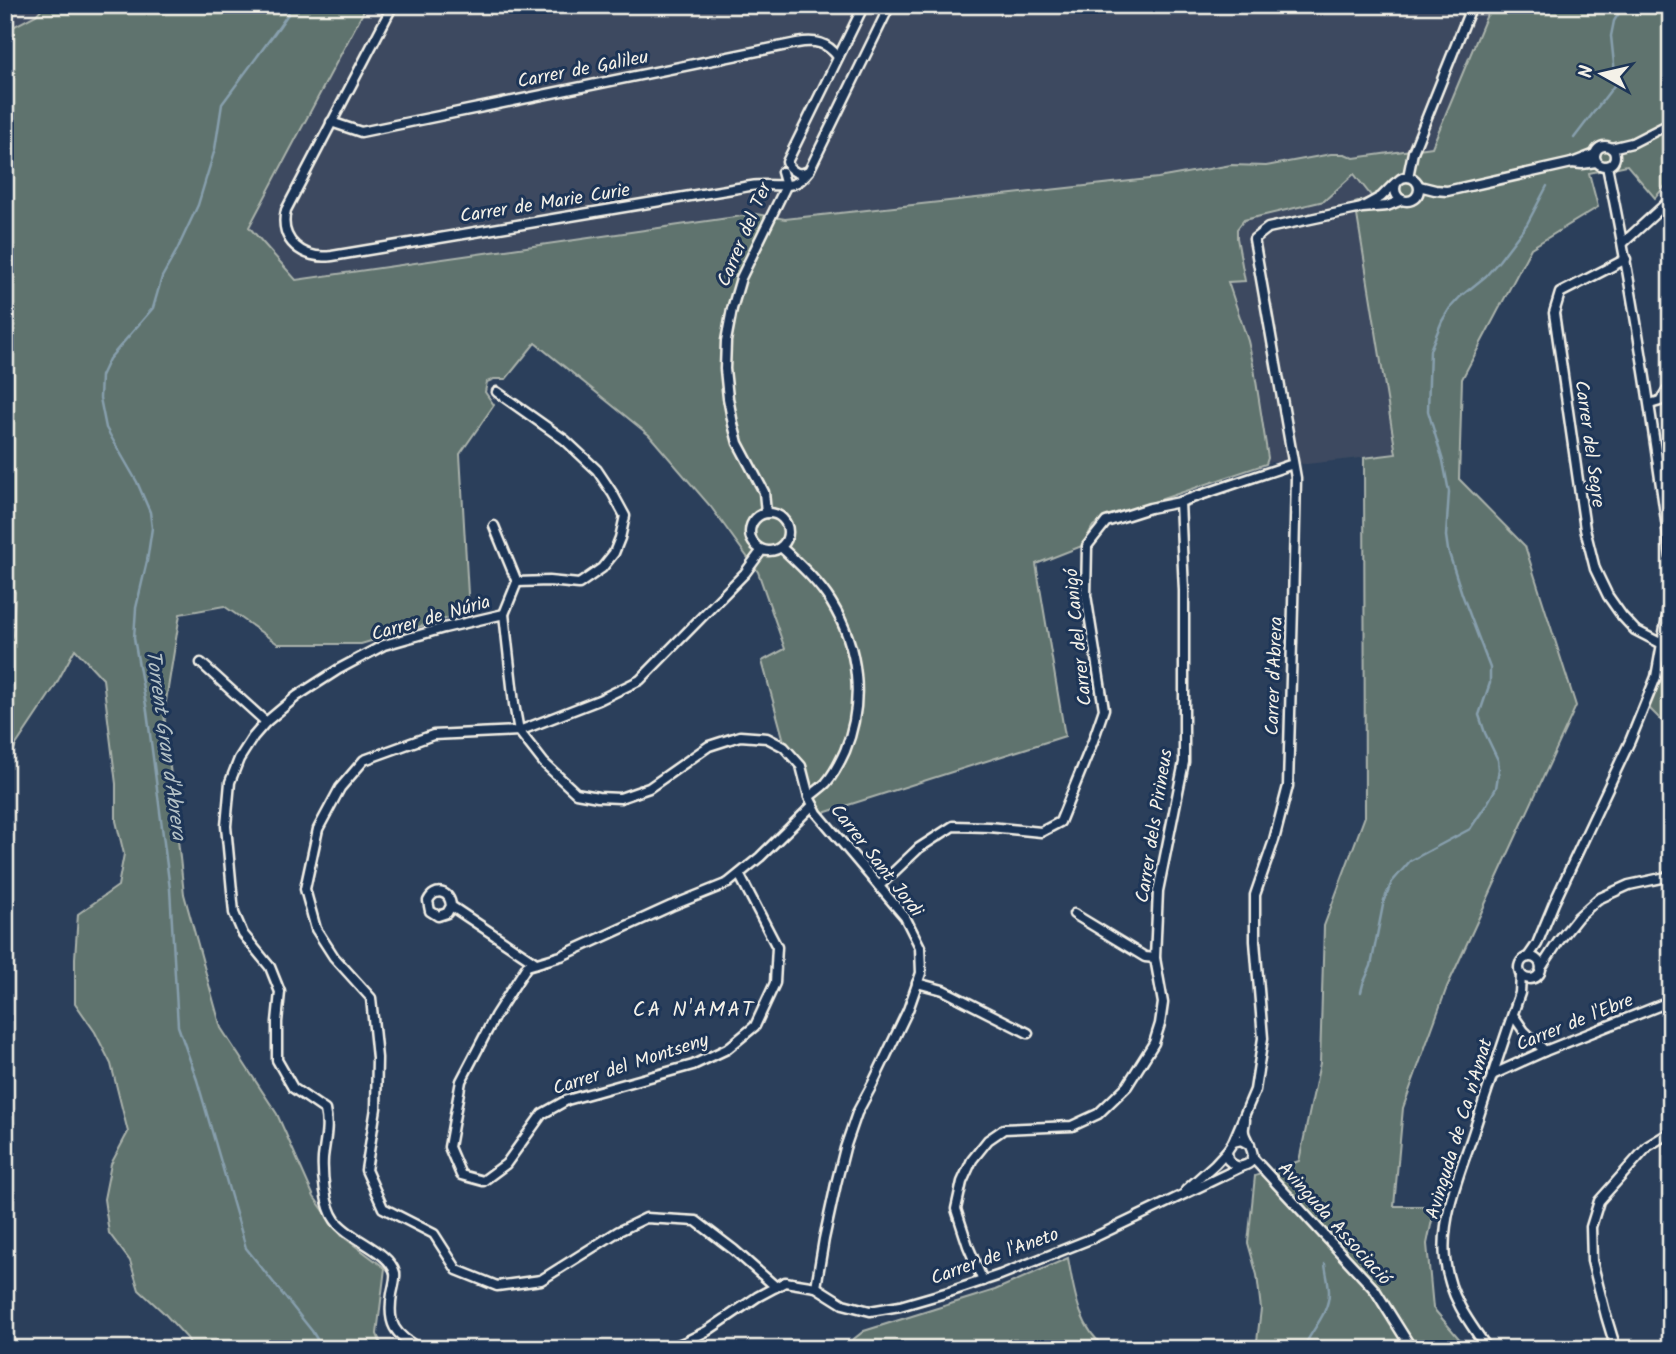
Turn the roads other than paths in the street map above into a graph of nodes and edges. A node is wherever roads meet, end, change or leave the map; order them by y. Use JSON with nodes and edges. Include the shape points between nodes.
{"nodes":[{"id":1,"x":393,"y":5,"type":"edge"},
{"id":2,"x":864,"y":5,"type":"edge"},
{"id":3,"x":890,"y":5,"type":"edge"},
{"id":4,"x":1472,"y":5,"type":"edge"},
{"id":5,"x":838,"y":57,"type":"junction"},
{"id":6,"x":331,"y":122,"type":"junction"},
{"id":7,"x":1671,"y":123,"type":"edge"},
{"id":8,"x":1632,"y":143,"type":"junction"},
{"id":9,"x":1611,"y":148,"type":"junction"},
{"id":10,"x":1615,"y":157,"type":"junction"},
{"id":11,"x":1595,"y":158,"type":"junction"},
{"id":12,"x":787,"y":162,"type":"junction"},
{"id":13,"x":1607,"y":166,"type":"junction"},
{"id":14,"x":809,"y":171,"type":"junction"},
{"id":15,"x":782,"y":172,"type":"junction"},
{"id":16,"x":1408,"y":177,"type":"junction"},
{"id":17,"x":1397,"y":181,"type":"junction"},
{"id":18,"x":762,"y":184,"type":"junction"},
{"id":19,"x":786,"y":186,"type":"junction"},
{"id":20,"x":1418,"y":190,"type":"junction"},
{"id":21,"x":1671,"y":199,"type":"edge"},
{"id":22,"x":1402,"y":200,"type":"junction"},
{"id":23,"x":1362,"y":208,"type":"junction"},
{"id":24,"x":1623,"y":243,"type":"junction"},
{"id":25,"x":1626,"y":259,"type":"junction"},
{"id":26,"x":1671,"y":384,"type":"edge"},
{"id":27,"x":497,"y":392,"type":"dead end"},
{"id":28,"x":1650,"y":404,"type":"junction"},
{"id":29,"x":1293,"y":464,"type":"junction"},
{"id":30,"x":1180,"y":502,"type":"junction"},
{"id":31,"x":766,"y":513,"type":"junction"},
{"id":32,"x":494,"y":526,"type":"dead end"},
{"id":33,"x":781,"y":547,"type":"junction"},
{"id":34,"x":762,"y":550,"type":"junction"},
{"id":35,"x":1671,"y":557,"type":"edge"},
{"id":36,"x":517,"y":582,"type":"junction"},
{"id":37,"x":1671,"y":584,"type":"edge"},
{"id":38,"x":1670,"y":601,"type":"edge"},
{"id":39,"x":504,"y":614,"type":"junction"},
{"id":40,"x":1669,"y":620,"type":"edge"},
{"id":41,"x":1662,"y":644,"type":"junction"},
{"id":42,"x":201,"y":663,"type":"dead end"},
{"id":43,"x":266,"y":722,"type":"junction"},
{"id":44,"x":519,"y":731,"type":"junction"},
{"id":45,"x":811,"y":801,"type":"junction"},
{"id":46,"x":739,"y":874,"type":"junction"},
{"id":47,"x":1671,"y":876,"type":"edge"},
{"id":48,"x":879,"y":886,"type":"junction"},
{"id":49,"x":451,"y":906,"type":"dead end"},
{"id":50,"x":1074,"y":914,"type":"dead end"},
{"id":51,"x":1537,"y":944,"type":"junction"},
{"id":52,"x":1528,"y":957,"type":"junction"},
{"id":53,"x":1155,"y":958,"type":"junction"},
{"id":54,"x":536,"y":964,"type":"junction"},
{"id":55,"x":1540,"y":964,"type":"junction"},
{"id":56,"x":1521,"y":975,"type":"junction"},
{"id":57,"x":1533,"y":979,"type":"junction"},
{"id":58,"x":918,"y":983,"type":"junction"},
{"id":59,"x":1520,"y":993,"type":"junction"},
{"id":60,"x":1671,"y":1001,"type":"edge"},
{"id":61,"x":1513,"y":1015,"type":"junction"},
{"id":62,"x":1028,"y":1033,"type":"dead end"},
{"id":63,"x":1545,"y":1051,"type":"junction"},
{"id":64,"x":1492,"y":1075,"type":"junction"},
{"id":65,"x":1246,"y":1110,"type":"junction"},
{"id":66,"x":1671,"y":1132,"type":"edge"},
{"id":67,"x":1233,"y":1142,"type":"junction"},
{"id":68,"x":1250,"y":1145,"type":"junction"},
{"id":69,"x":1227,"y":1151,"type":"junction"},
{"id":70,"x":1252,"y":1157,"type":"junction"},
{"id":71,"x":1243,"y":1166,"type":"junction"},
{"id":72,"x":1180,"y":1196,"type":"junction"},
{"id":73,"x":983,"y":1281,"type":"junction"},
{"id":74,"x":776,"y":1287,"type":"junction"},
{"id":75,"x":816,"y":1287,"type":"junction"},
{"id":76,"x":421,"y":1349,"type":"edge"},
{"id":77,"x":667,"y":1349,"type":"edge"},
{"id":78,"x":1412,"y":1349,"type":"edge"},
{"id":79,"x":1488,"y":1349,"type":"edge"},
{"id":80,"x":1616,"y":1349,"type":"edge"}],
"edges":[{"from":1,"to":6,"type":"street"},
{"from":2,"to":5,"type":"street"},
{"from":3,"to":14,"type":"street"},
{"from":4,"to":16,"type":"street","via":[[1413,152]]},
{"from":5,"to":6,"type":"street","name":"Carrer de Galileu","via":[[824,44],[797,43],[361,132]]},
{"from":5,"to":12,"type":"street"},
{"from":6,"to":18,"type":"street","name":"Carrer de Marie Curie","via":[[284,219],[297,247],[314,256]]},
{"from":7,"to":8,"type":"street"},
{"from":8,"to":9,"type":"street"},
{"from":8,"to":10,"type":"street"},
{"from":9,"to":10,"type":"street"},
{"from":9,"to":11,"type":"street","via":[[1601,147]]},
{"from":10,"to":13,"type":"street"},
{"from":11,"to":13,"type":"street","via":[[1600,166]]},
{"from":11,"to":20,"type":"street","via":[[1447,191],[1427,194]]},
{"from":12,"to":14,"type":"street","via":[[798,173]]},
{"from":12,"to":15,"type":"street"},
{"from":13,"to":24,"type":"street"},
{"from":14,"to":19,"type":"street"},
{"from":15,"to":18,"type":"street","name":"Carrer de Marie Curie"},
{"from":15,"to":19,"type":"street","name":"Carrer del Ter"},
{"from":16,"to":17,"type":"street"},
{"from":16,"to":20,"type":"street","via":[[1415,180]]},
{"from":17,"to":22,"type":"street","via":[[1395,192]]},
{"from":17,"to":23,"type":"street"},
{"from":18,"to":19,"type":"street","name":"Carrer de Marie Curie"},
{"from":19,"to":31,"type":"street","name":"Carrer del Ter","via":[[741,278],[726,341],[733,424],[764,492]]},
{"from":20,"to":22,"type":"street","via":[[1413,199]]},
{"from":21,"to":24,"type":"street"},
{"from":22,"to":23,"type":"street"},
{"from":23,"to":29,"type":"street","name":"Carrer d'Abrera","via":[[1268,228],[1254,239]]},
{"from":24,"to":25,"type":"street"},
{"from":25,"to":28,"type":"street"},
{"from":25,"to":41,"type":"street","name":"Carrer del Segre","via":[[1560,293],[1555,313],[1585,529],[1595,569],[1622,616],[1635,630]]},
{"from":26,"to":28,"type":"street","via":[[1660,401]]},
{"from":27,"to":36,"type":"street","via":[[565,440],[597,470],[625,516],[614,553],[579,584]]},
{"from":28,"to":35,"type":"street"},
{"from":29,"to":30,"type":"street","name":"Carrer del Canigó"},
{"from":29,"to":65,"type":"street","name":"Carrer d'Abrera","via":[[1288,786],[1255,895],[1263,1038],[1255,1090]]},
{"from":30,"to":48,"type":"street","name":"Carrer del Canigó","via":[[1106,522],[1087,546],[1086,595],[1104,709],[1060,822],[1041,832],[953,826],[919,848]]},
{"from":30,"to":53,"type":"street","name":"Carrer dels Pirineus","via":[[1184,762],[1158,891]]},
{"from":31,"to":33,"type":"street","via":[[786,524],[787,537]]},
{"from":31,"to":34,"type":"street","via":[[755,519],[749,530],[752,542]]},
{"from":32,"to":36,"type":"street"},
{"from":33,"to":34,"type":"street"},
{"from":33,"to":45,"type":"street","name":"Carrer del Montseny","via":[[833,604],[855,665],[857,698],[849,741],[831,777]]},
{"from":34,"to":44,"type":"street","via":[[640,680]]},
{"from":36,"to":39,"type":"street"},
{"from":37,"to":38,"type":"street"},
{"from":38,"to":40,"type":"street"},
{"from":39,"to":43,"type":"street","name":"Carrer de Núria","via":[[384,645],[307,689]]},
{"from":39,"to":44,"type":"street","name":"Carrer Sant Jordi"},
{"from":40,"to":41,"type":"street"},
{"from":41,"to":51,"type":"street","via":[[1656,677],[1630,741]]},
{"from":42,"to":43,"type":"street"},
{"from":43,"to":76,"type":"street","name":"Carrer de Núria","via":[[239,760],[230,782],[226,826],[234,913],[243,934],[270,967],[280,992],[277,1060],[292,1088],[325,1110],[326,1199],[335,1221],[388,1259],[395,1274],[392,1325],[404,1340]]},
{"from":44,"to":45,"type":"street","name":"Carrer Sant Jordi","via":[[576,793],[609,798],[649,788],[709,746],[740,736],[767,738],[784,747],[801,766]]},
{"from":44,"to":74,"type":"street","via":[[433,735],[365,761],[341,788],[318,829],[305,889],[316,929],[371,998],[376,1108],[366,1170],[383,1208],[434,1234],[457,1270],[497,1286],[541,1280],[646,1218],[696,1221]]},
{"from":45,"to":46,"type":"street","name":"Carrer del Montseny"},
{"from":45,"to":48,"type":"street","name":"Carrer Sant Jordi"},
{"from":46,"to":54,"type":"street","name":"Carrer del Montseny","via":[[728,883]]},
{"from":46,"to":54,"type":"street","name":"Carrer del Montseny","via":[[777,947],[775,983],[755,1026],[727,1049],[693,1065],[567,1100],[542,1114],[506,1164],[483,1181],[461,1175],[449,1147],[461,1081],[527,966]]},
{"from":47,"to":55,"type":"street","via":[[1629,885],[1598,899],[1578,916]]},
{"from":48,"to":58,"type":"street","name":"Carrer Sant Jordi","via":[[905,917],[920,947]]},
{"from":49,"to":54,"type":"street"},
{"from":50,"to":53,"type":"street","via":[[1145,957]]},
{"from":51,"to":52,"type":"street"},
{"from":51,"to":55,"type":"street"},
{"from":52,"to":55,"type":"street"},
{"from":52,"to":56,"type":"street","via":[[1520,964]]},
{"from":53,"to":73,"type":"street","name":"Carrer dels Pirineus","via":[[1163,1003],[1160,1024],[1154,1043],[1127,1086],[1098,1114],[1072,1126],[1004,1129],[972,1160],[956,1209]]},
{"from":55,"to":57,"type":"street"},
{"from":56,"to":57,"type":"street"},
{"from":56,"to":59,"type":"street","name":"Avinguda de Ca n'Amat"},
{"from":57,"to":59,"type":"street","name":"Avinguda de Ca n'Amat"},
{"from":58,"to":62,"type":"street","via":[[943,990]]},
{"from":58,"to":75,"type":"street","name":"Carrer Sant Jordi","via":[[856,1112]]},
{"from":59,"to":61,"type":"street","name":"Avinguda de Ca n'Amat"},
{"from":60,"to":63,"type":"street","name":"Carrer de l'Ebre"},
{"from":61,"to":63,"type":"street"},
{"from":61,"to":64,"type":"street","name":"Avinguda de Ca n'Amat"},
{"from":63,"to":64,"type":"street","name":"Carrer de l'Ebre"},
{"from":64,"to":79,"type":"street","name":"Avinguda de Ca n'Amat","via":[[1444,1237],[1445,1260],[1458,1306]]},
{"from":65,"to":67,"type":"street","name":"Carrer d'Abrera"},
{"from":65,"to":68,"type":"street","name":"Carrer d'Abrera","via":[[1244,1133]]},
{"from":66,"to":80,"type":"street","via":[[1648,1146],[1599,1201],[1591,1227],[1592,1261]]},
{"from":67,"to":68,"type":"street"},
{"from":67,"to":69,"type":"street"},
{"from":68,"to":70,"type":"street"},
{"from":69,"to":71,"type":"street","via":[[1231,1163]]},
{"from":69,"to":72,"type":"street","name":"Carrer de l'Aneto"},
{"from":70,"to":71,"type":"street"},
{"from":70,"to":78,"type":"street","name":"Avinguda Associació","via":[[1374,1290]]},
{"from":71,"to":72,"type":"street","name":"Carrer de l'Aneto"},
{"from":72,"to":73,"type":"street","name":"Carrer de l'Aneto","via":[[1093,1238]]},
{"from":73,"to":75,"type":"street","name":"Carrer de l'Aneto","via":[[870,1311],[842,1304]]},
{"from":74,"to":75,"type":"street","via":[[785,1282]]},
{"from":74,"to":77,"type":"street","via":[[707,1331]]}]}
